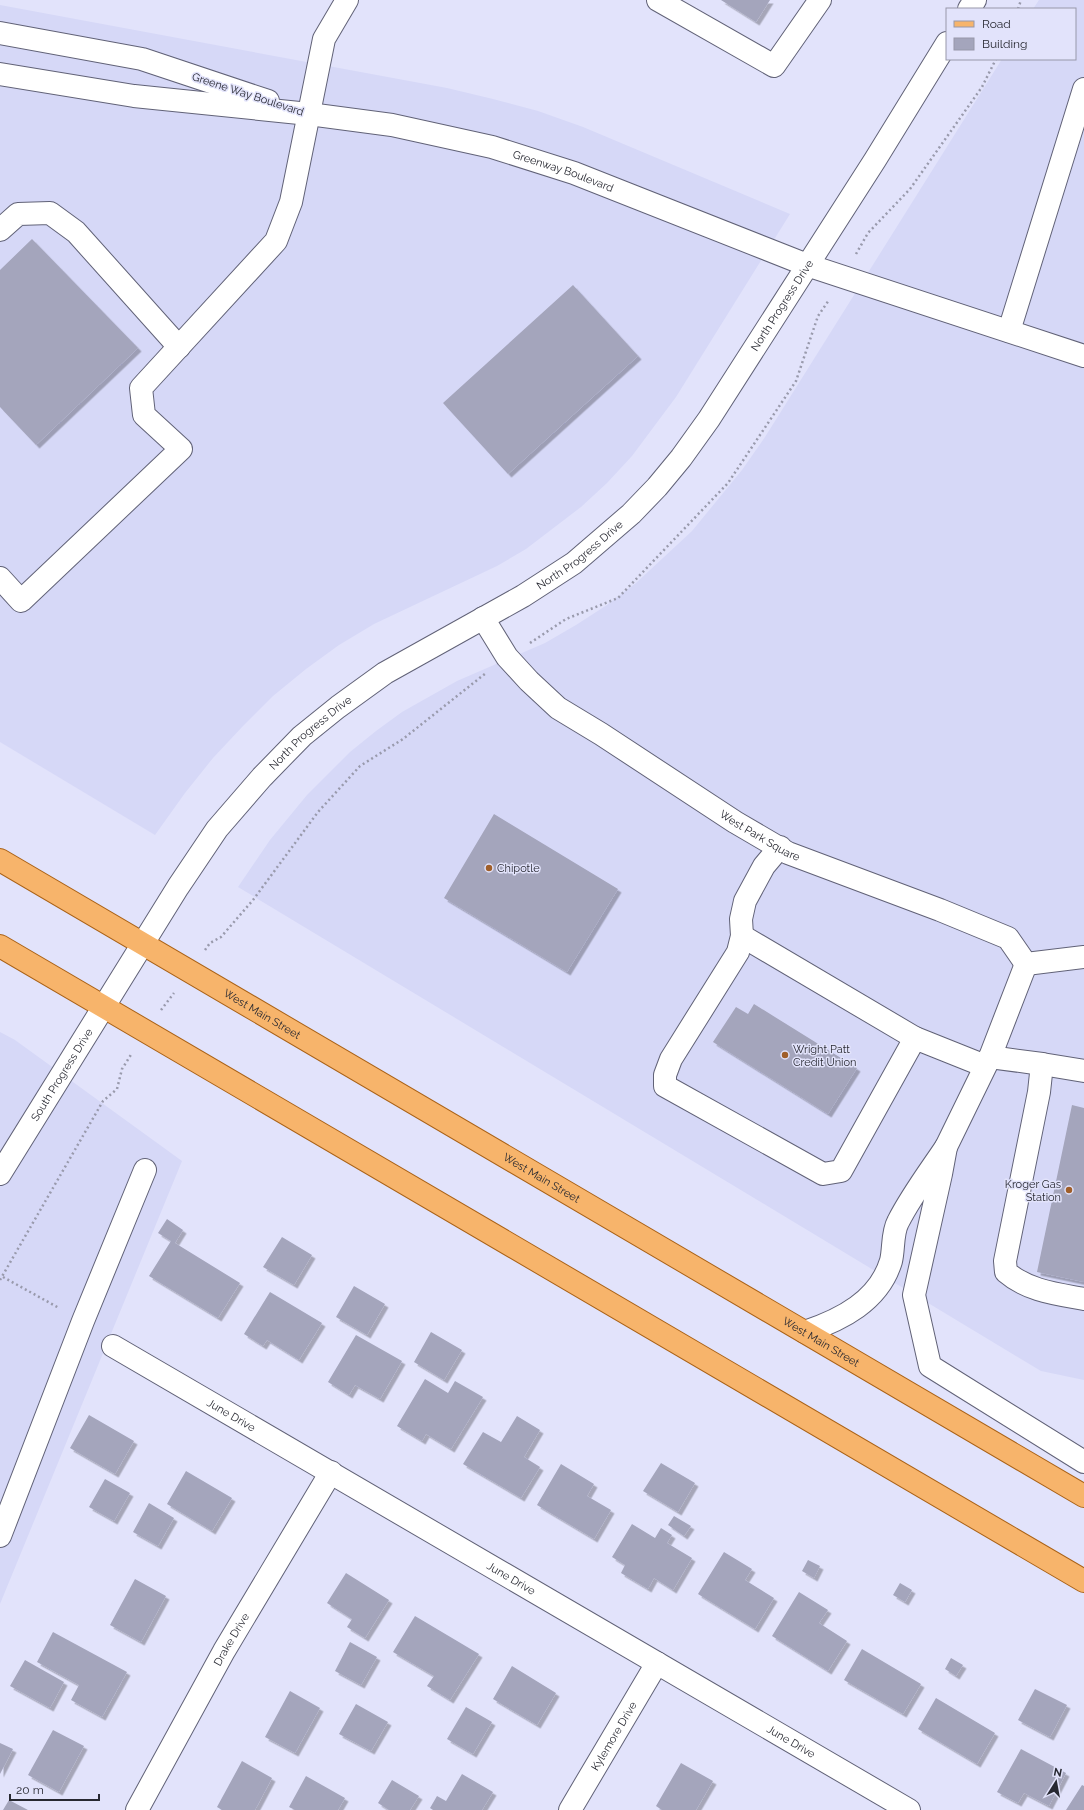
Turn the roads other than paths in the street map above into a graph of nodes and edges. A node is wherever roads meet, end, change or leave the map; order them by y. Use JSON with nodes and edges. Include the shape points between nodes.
{"nodes":[{"id":1,"x":347,"y":0,"type":"edge"},
{"id":2,"x":658,"y":0,"type":"edge"},
{"id":3,"x":820,"y":0,"type":"edge"},
{"id":4,"x":0,"y":33,"type":"edge"},
{"id":5,"x":946,"y":45,"type":"edge"},
{"id":6,"x":0,"y":74,"type":"edge"},
{"id":7,"x":1084,"y":89,"type":"edge"},
{"id":8,"x":309,"y":114,"type":"junction"},
{"id":9,"x":0,"y":230,"type":"edge"},
{"id":10,"x":807,"y":265,"type":"junction"},
{"id":11,"x":1009,"y":331,"type":"junction"},
{"id":12,"x":179,"y":347,"type":"junction"},
{"id":13,"x":1084,"y":356,"type":"edge"},
{"id":14,"x":0,"y":578,"type":"edge"},
{"id":15,"x":483,"y":618,"type":"junction"},
{"id":16,"x":780,"y":847,"type":"junction"},
{"id":17,"x":0,"y":860,"type":"edge"},
{"id":18,"x":742,"y":936,"type":"junction"},
{"id":19,"x":142,"y":944,"type":"junction"},
{"id":20,"x":0,"y":946,"type":"edge"},
{"id":21,"x":1084,"y":956,"type":"edge"},
{"id":22,"x":1026,"y":964,"type":"junction"},
{"id":23,"x":123,"y":976,"type":"joint"},
{"id":24,"x":105,"y":1007,"type":"junction"},
{"id":25,"x":915,"y":1038,"type":"junction"},
{"id":26,"x":987,"y":1061,"type":"junction"},
{"id":27,"x":1042,"y":1064,"type":"junction"},
{"id":28,"x":1084,"y":1071,"type":"edge"},
{"id":29,"x":946,"y":1147,"type":"junction"},
{"id":30,"x":145,"y":1170,"type":"dead end"},
{"id":31,"x":0,"y":1174,"type":"edge"},
{"id":32,"x":1084,"y":1300,"type":"edge"},
{"id":33,"x":805,"y":1332,"type":"junction"},
{"id":34,"x":113,"y":1346,"type":"dead end"},
{"id":35,"x":1084,"y":1462,"type":"edge"},
{"id":36,"x":330,"y":1472,"type":"junction"},
{"id":37,"x":1084,"y":1496,"type":"edge"},
{"id":38,"x":0,"y":1536,"type":"edge"},
{"id":39,"x":1084,"y":1581,"type":"edge"},
{"id":40,"x":657,"y":1663,"type":"junction"},
{"id":41,"x":137,"y":1810,"type":"edge"},
{"id":42,"x":570,"y":1810,"type":"edge"},
{"id":43,"x":909,"y":1810,"type":"edge"}],
"edges":[{"from":1,"to":8,"type":"street","via":[[324,39]]},
{"from":2,"to":3,"type":"street","via":[[774,66]]},
{"from":4,"to":8,"type":"street","name":"Greene Way Boulevard","via":[[142,59]]},
{"from":5,"to":10,"type":"street","name":"North Progress Drive"},
{"from":6,"to":8,"type":"street","name":"Greene Way Boulevard","via":[[134,96]]},
{"from":7,"to":11,"type":"street"},
{"from":8,"to":10,"type":"street","name":"Greenway Boulevard","via":[[392,125],[505,152],[574,173]]},
{"from":8,"to":12,"type":"street","via":[[291,202],[276,241]]},
{"from":9,"to":12,"type":"street","via":[[18,214],[50,213],[76,232]]},
{"from":10,"to":11,"type":"street","name":"Greenway Boulevard"},
{"from":10,"to":15,"type":"street","name":"North Progress Drive","via":[[709,419],[657,487],[631,514],[574,563]]},
{"from":11,"to":13,"type":"street","name":"Greenway Boulevard"},
{"from":12,"to":14,"type":"street","via":[[141,388],[144,416],[181,449],[21,601]]},
{"from":15,"to":16,"type":"street","name":"West Park Square","via":[[507,657],[558,708],[735,822]]},
{"from":15,"to":19,"type":"street","name":"North Progress Drive","via":[[384,673],[302,736],[217,829]]},
{"from":16,"to":18,"type":"street","via":[[764,866],[745,901],[741,919]]},
{"from":16,"to":22,"type":"street","name":"West Park Square","via":[[1008,938]]},
{"from":17,"to":19,"type":"main road","name":"West Main Street"},
{"from":18,"to":25,"type":"street"},
{"from":18,"to":25,"type":"street","via":[[738,952],[672,1059],[665,1075],[665,1086],[823,1174],[841,1171]]},
{"from":19,"to":23,"type":"street","name":"North Progress Drive"},
{"from":19,"to":33,"type":"main road","name":"West Main Street"},
{"from":20,"to":24,"type":"main road"},
{"from":21,"to":22,"type":"street"},
{"from":22,"to":26,"type":"street"},
{"from":23,"to":24,"type":"street","name":"South Progress Drive"},
{"from":24,"to":31,"type":"street","name":"South Progress Drive"},
{"from":24,"to":39,"type":"main road"},
{"from":25,"to":26,"type":"street"},
{"from":26,"to":27,"type":"street"},
{"from":26,"to":29,"type":"street"},
{"from":27,"to":28,"type":"street"},
{"from":27,"to":32,"type":"street","via":[[1006,1272],[1030,1288]]},
{"from":29,"to":33,"type":"street","via":[[897,1223],[891,1262],[876,1291],[832,1323]]},
{"from":29,"to":35,"type":"street","via":[[914,1295],[930,1366]]},
{"from":30,"to":38,"type":"street","via":[[83,1321]]},
{"from":33,"to":37,"type":"main road","name":"West Main Street"},
{"from":34,"to":36,"type":"street","name":"June Drive"},
{"from":36,"to":40,"type":"street","name":"June Drive"},
{"from":36,"to":41,"type":"street","name":"Drake Drive","via":[[224,1651]]},
{"from":40,"to":42,"type":"street","name":"Kylemore Drive"},
{"from":40,"to":43,"type":"street","name":"June Drive"}]}
